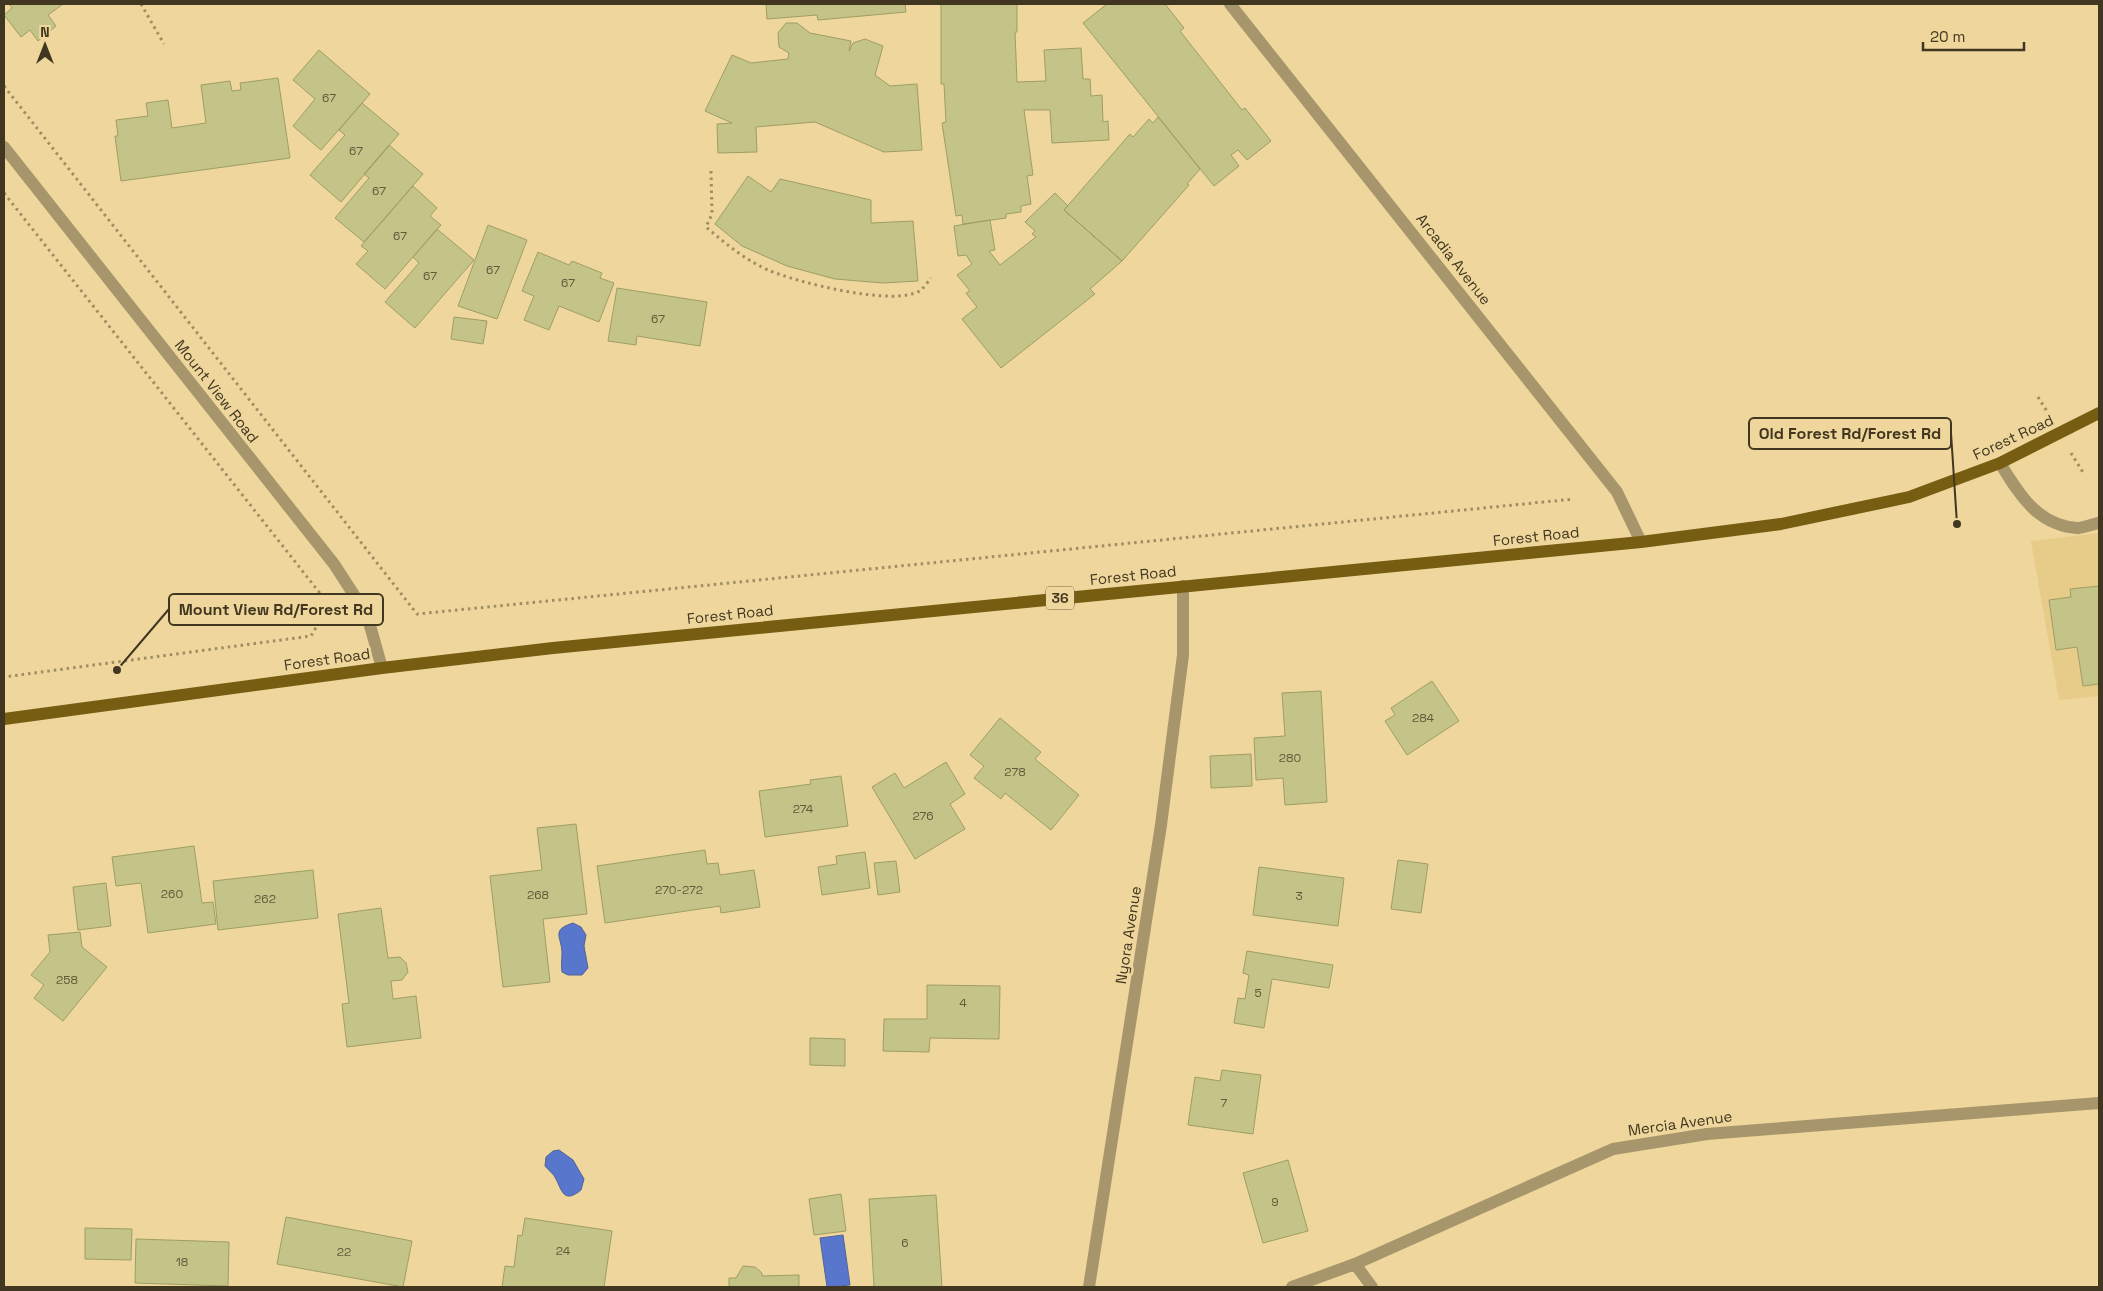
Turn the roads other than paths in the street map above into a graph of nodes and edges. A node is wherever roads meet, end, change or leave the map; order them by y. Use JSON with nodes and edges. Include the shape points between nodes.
{"nodes":[{"id":1,"x":1230,"y":4,"type":"edge"},
{"id":2,"x":4,"y":147,"type":"edge"},
{"id":3,"x":2098,"y":416,"type":"edge"},
{"id":4,"x":2000,"y":463,"type":"junction"},
{"id":5,"x":2099,"y":522,"type":"edge"},
{"id":6,"x":1640,"y":542,"type":"junction"},
{"id":7,"x":1183,"y":586,"type":"junction"},
{"id":8,"x":382,"y":668,"type":"junction"},
{"id":9,"x":4,"y":720,"type":"edge"},
{"id":10,"x":2099,"y":1103,"type":"edge"},
{"id":11,"x":1355,"y":1264,"type":"junction"},
{"id":12,"x":1089,"y":1287,"type":"edge"},
{"id":13,"x":1292,"y":1287,"type":"edge"},
{"id":14,"x":1372,"y":1287,"type":"edge"}],
"edges":[{"from":1,"to":6,"type":"street","name":"Arcadia Avenue","via":[[1618,492]]},
{"from":2,"to":8,"type":"street","name":"Mount View Road","via":[[334,564],[367,615]]},
{"from":3,"to":4,"type":"main road","name":"Forest Road","number":"36"},
{"from":4,"to":5,"type":"street","via":[[2022,499],[2044,519],[2078,528]]},
{"from":4,"to":6,"type":"main road","name":"Forest Road","number":"36","via":[[1910,497],[1781,524]]},
{"from":6,"to":7,"type":"main road","name":"Forest Road","number":"36"},
{"from":7,"to":8,"type":"main road","name":"Forest Road","number":"36"},
{"from":7,"to":12,"type":"street","name":"Nyora Avenue","via":[[1183,655],[1161,825]]},
{"from":8,"to":9,"type":"main road","name":"Forest Road","number":"36"},
{"from":10,"to":11,"type":"street","name":"Mercia Avenue","via":[[1735,1132],[1614,1149]]},
{"from":11,"to":13,"type":"street","name":"Mercia Avenue"},
{"from":11,"to":14,"type":"street"}]}
